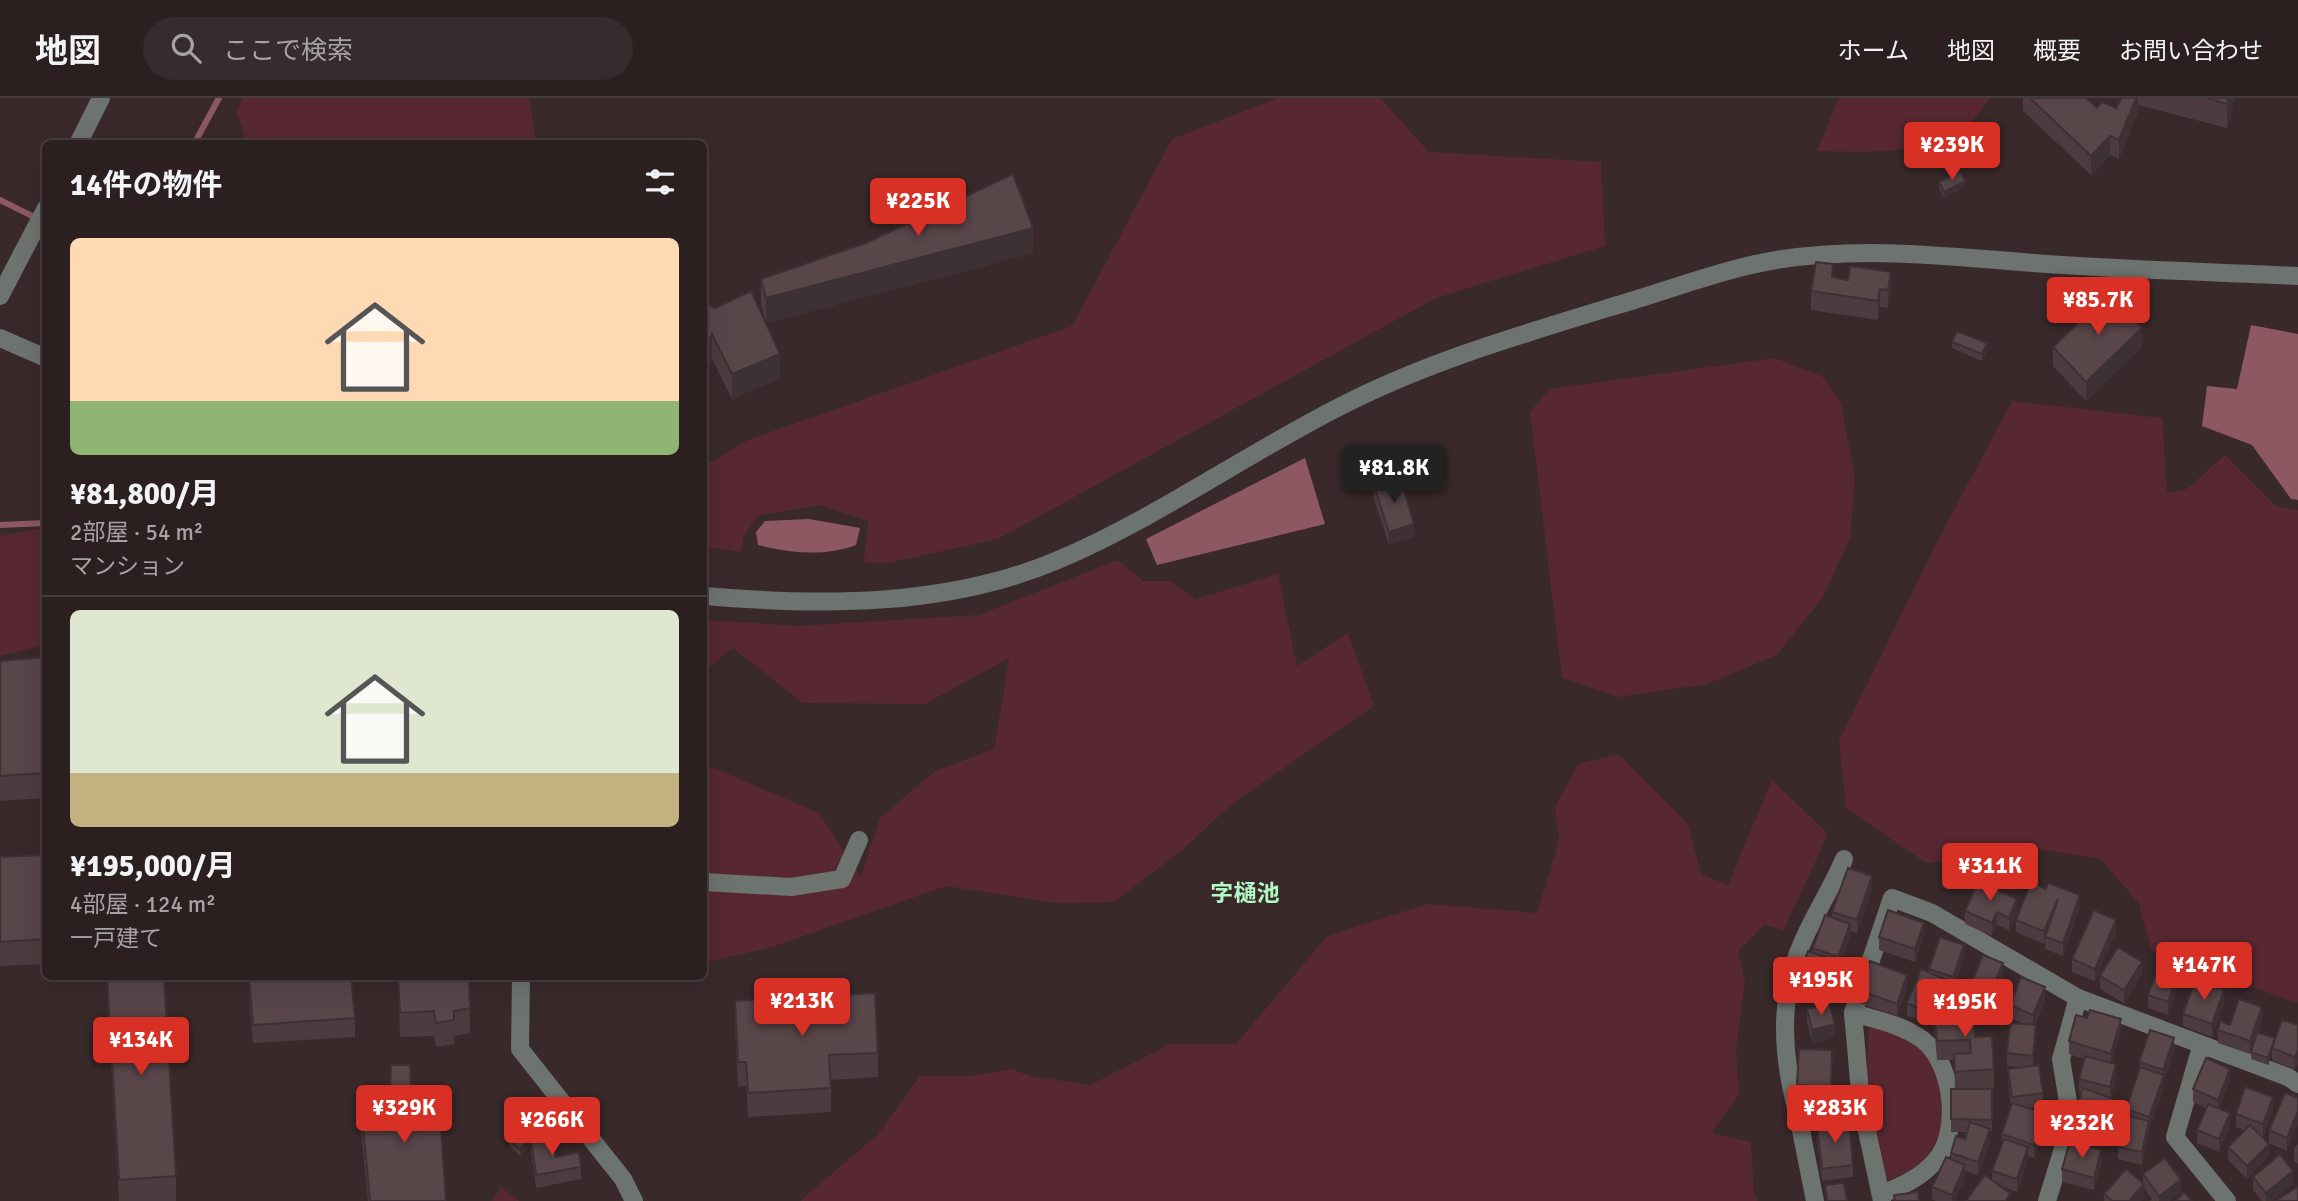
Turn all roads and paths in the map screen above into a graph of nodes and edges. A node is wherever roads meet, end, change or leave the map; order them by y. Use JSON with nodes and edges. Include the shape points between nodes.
{"nodes":[{"id":1,"x":102,"y":98,"type":"edge"},
{"id":2,"x":80,"y":140,"type":"edge"},
{"id":3,"x":42,"y":216,"type":"edge"},
{"id":4,"x":2298,"y":275,"type":"edge"},
{"id":5,"x":0,"y":296,"type":"edge"},
{"id":6,"x":0,"y":338,"type":"edge"},
{"id":7,"x":42,"y":356,"type":"edge"},
{"id":8,"x":707,"y":596,"type":"edge"},
{"id":9,"x":859,"y":840,"type":"dead end"},
{"id":10,"x":1844,"y":859,"type":"dead end"},
{"id":11,"x":707,"y":882,"type":"edge"},
{"id":12,"x":521,"y":980,"type":"edge"},
{"id":13,"x":2078,"y":998,"type":"junction"},
{"id":14,"x":1853,"y":1013,"type":"junction"},
{"id":15,"x":2201,"y":1047,"type":"junction"},
{"id":16,"x":2298,"y":1084,"type":"edge"},
{"id":17,"x":1861,"y":1103,"type":"junction"},
{"id":18,"x":1798,"y":1115,"type":"junction"},
{"id":19,"x":1882,"y":1197,"type":"edge"},
{"id":20,"x":634,"y":1201,"type":"edge"},
{"id":21,"x":1815,"y":1201,"type":"edge"},
{"id":22,"x":2049,"y":1201,"type":"edge"},
{"id":23,"x":2227,"y":1201,"type":"edge"}],
"edges":[{"from":1,"to":2,"type":"street"},
{"from":3,"to":5,"type":"street"},
{"from":4,"to":8,"type":"street","via":[[2100,268],[1880,252],[1752,265],[1428,366],[1343,405],[1157,511],[1042,565],[953,590],[896,599],[843,602]]},
{"from":6,"to":7,"type":"street"},
{"from":9,"to":11,"type":"street","via":[[842,879],[791,887]]},
{"from":10,"to":18,"type":"street","via":[[1803,941],[1785,998],[1790,1087]]},
{"from":12,"to":20,"type":"street","via":[[520,1049],[623,1179]]},
{"from":13,"to":14,"type":"street","via":[[1932,913],[1892,898]]},
{"from":13,"to":15,"type":"street"},
{"from":13,"to":22,"type":"street","via":[[2061,1059],[2068,1102],[2067,1136]]},
{"from":14,"to":17,"type":"street"},
{"from":14,"to":19,"type":"street","via":[[1893,1024],[1925,1041],[1951,1093],[1950,1128],[1937,1159],[1910,1182]]},
{"from":15,"to":16,"type":"street"},
{"from":15,"to":23,"type":"street","via":[[2175,1137]]},
{"from":17,"to":18,"type":"street"},
{"from":17,"to":19,"type":"street"},
{"from":18,"to":21,"type":"street"}]}
